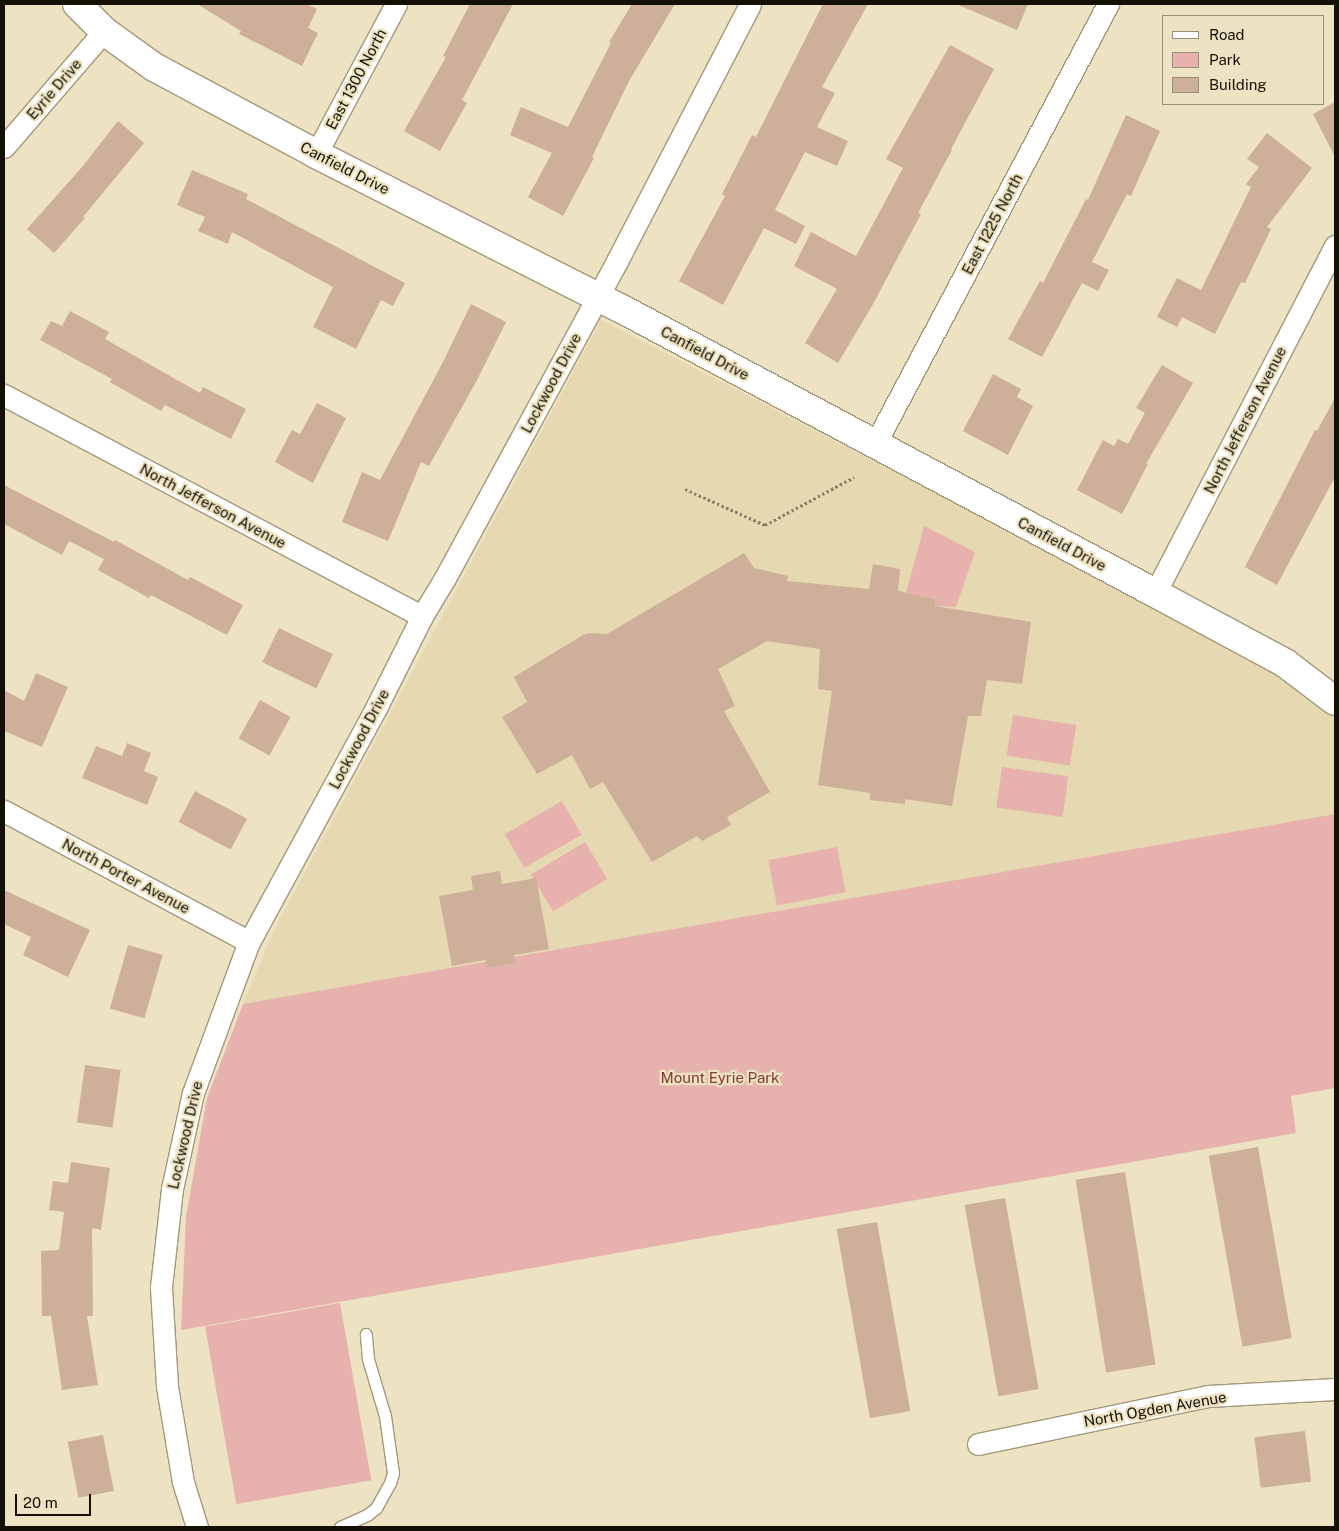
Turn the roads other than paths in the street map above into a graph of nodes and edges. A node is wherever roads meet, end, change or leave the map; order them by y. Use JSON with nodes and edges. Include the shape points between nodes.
{"nodes":[{"id":1,"x":76,"y":4,"type":"edge"},
{"id":2,"x":396,"y":4,"type":"edge"},
{"id":3,"x":750,"y":4,"type":"edge"},
{"id":4,"x":1108,"y":4,"type":"edge"},
{"id":5,"x":104,"y":31,"type":"junction"},
{"id":6,"x":4,"y":147,"type":"edge"},
{"id":7,"x":316,"y":154,"type":"junction"},
{"id":8,"x":1335,"y":246,"type":"edge"},
{"id":9,"x":598,"y":296,"type":"junction"},
{"id":10,"x":4,"y":395,"type":"edge"},
{"id":11,"x":875,"y":444,"type":"junction"},
{"id":12,"x":1155,"y":593,"type":"junction"},
{"id":13,"x":422,"y":616,"type":"junction"},
{"id":14,"x":1335,"y":701,"type":"edge"},
{"id":15,"x":4,"y":810,"type":"edge"},
{"id":16,"x":249,"y":942,"type":"junction"},
{"id":17,"x":366,"y":1334,"type":"dead end"},
{"id":18,"x":1335,"y":1389,"type":"edge"},
{"id":19,"x":978,"y":1444,"type":"dead end"},
{"id":20,"x":197,"y":1527,"type":"edge"},
{"id":21,"x":340,"y":1527,"type":"edge"}],
"edges":[{"from":1,"to":5,"type":"street","name":"Canfield Drive"},
{"from":2,"to":7,"type":"street","name":"East 1300 North"},
{"from":3,"to":9,"type":"street","name":"Lockwood Drive"},
{"from":4,"to":11,"type":"street","name":"East 1225 North"},
{"from":5,"to":6,"type":"street","name":"Eyrie Drive"},
{"from":5,"to":7,"type":"street","name":"Canfield Drive","via":[[154,67]]},
{"from":7,"to":9,"type":"street","name":"Canfield Drive"},
{"from":8,"to":12,"type":"street","name":"North Jefferson Avenue"},
{"from":9,"to":11,"type":"street","name":"Canfield Drive"},
{"from":9,"to":13,"type":"street","name":"Lockwood Drive"},
{"from":10,"to":13,"type":"street","name":"North Jefferson Avenue"},
{"from":11,"to":12,"type":"street","name":"Canfield Drive"},
{"from":12,"to":14,"type":"street","name":"Canfield Drive","via":[[1285,663]]},
{"from":13,"to":16,"type":"street","name":"Lockwood Drive"},
{"from":15,"to":16,"type":"street","name":"North Porter Avenue"},
{"from":16,"to":20,"type":"street","name":"Lockwood Drive","via":[[193,1093],[172,1189],[161,1287],[166,1386],[183,1482]]},
{"from":17,"to":21,"type":"lane","via":[[368,1358],[385,1416],[393,1473],[376,1508]]},
{"from":18,"to":19,"type":"street","name":"North Ogden Avenue","via":[[1208,1396]]}]}
